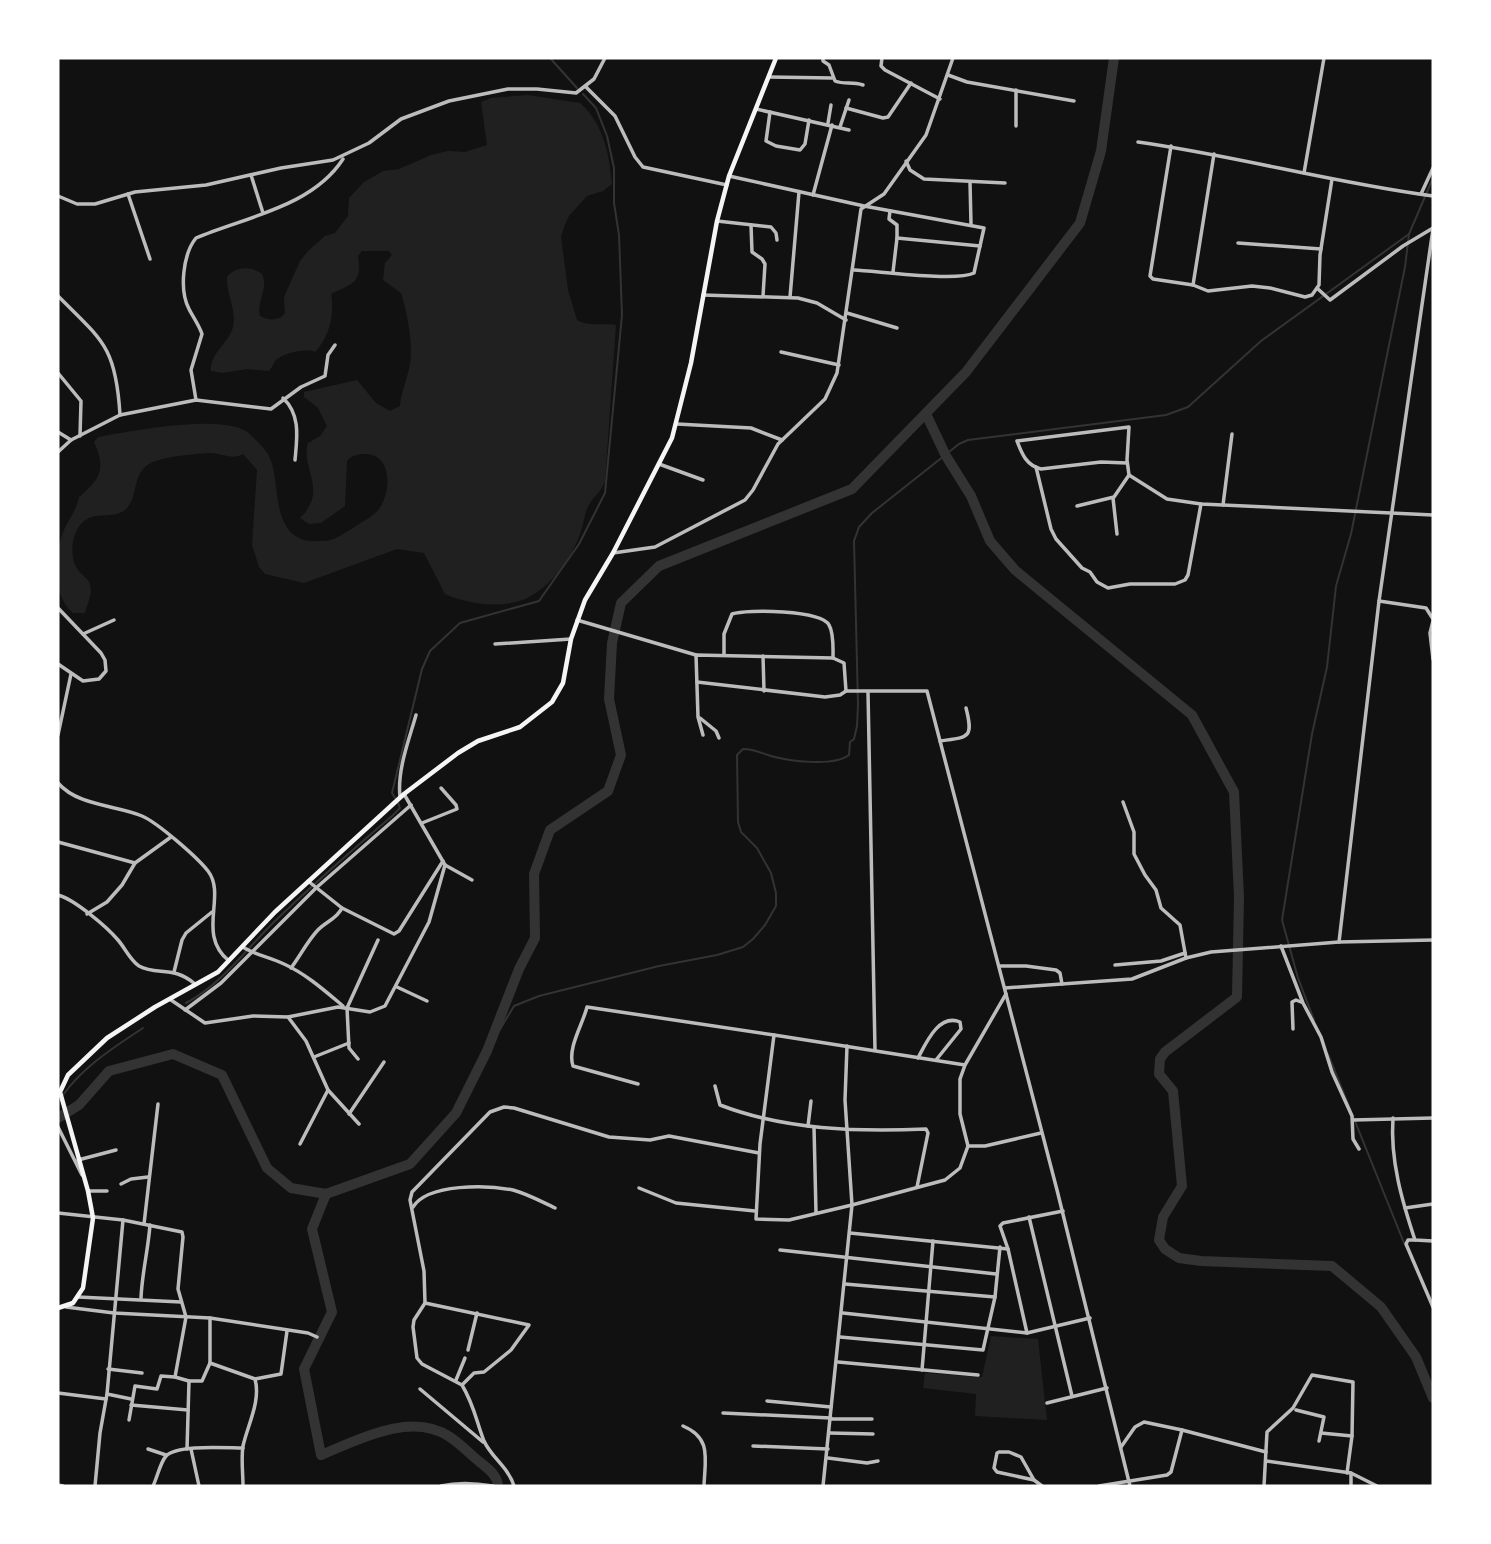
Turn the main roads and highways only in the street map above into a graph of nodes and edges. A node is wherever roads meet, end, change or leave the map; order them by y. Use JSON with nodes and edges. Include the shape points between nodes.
{"nodes":[{"id":1,"x":776,"y":58,"type":"edge"},
{"id":2,"x":60,"y":1096,"type":"edge"},
{"id":3,"x":58,"y":1308,"type":"edge"}],
"edges":[{"from":1,"to":2,"type":"main road","via":[[729,176],[677,424],[577,620],[563,683],[545,710],[520,727],[467,747],[402,796],[308,881],[218,972],[136,1018],[94,1048],[68,1075]]},
{"from":2,"to":3,"type":"main road","via":[[93,1218],[86,1279],[78,1297]]}]}
